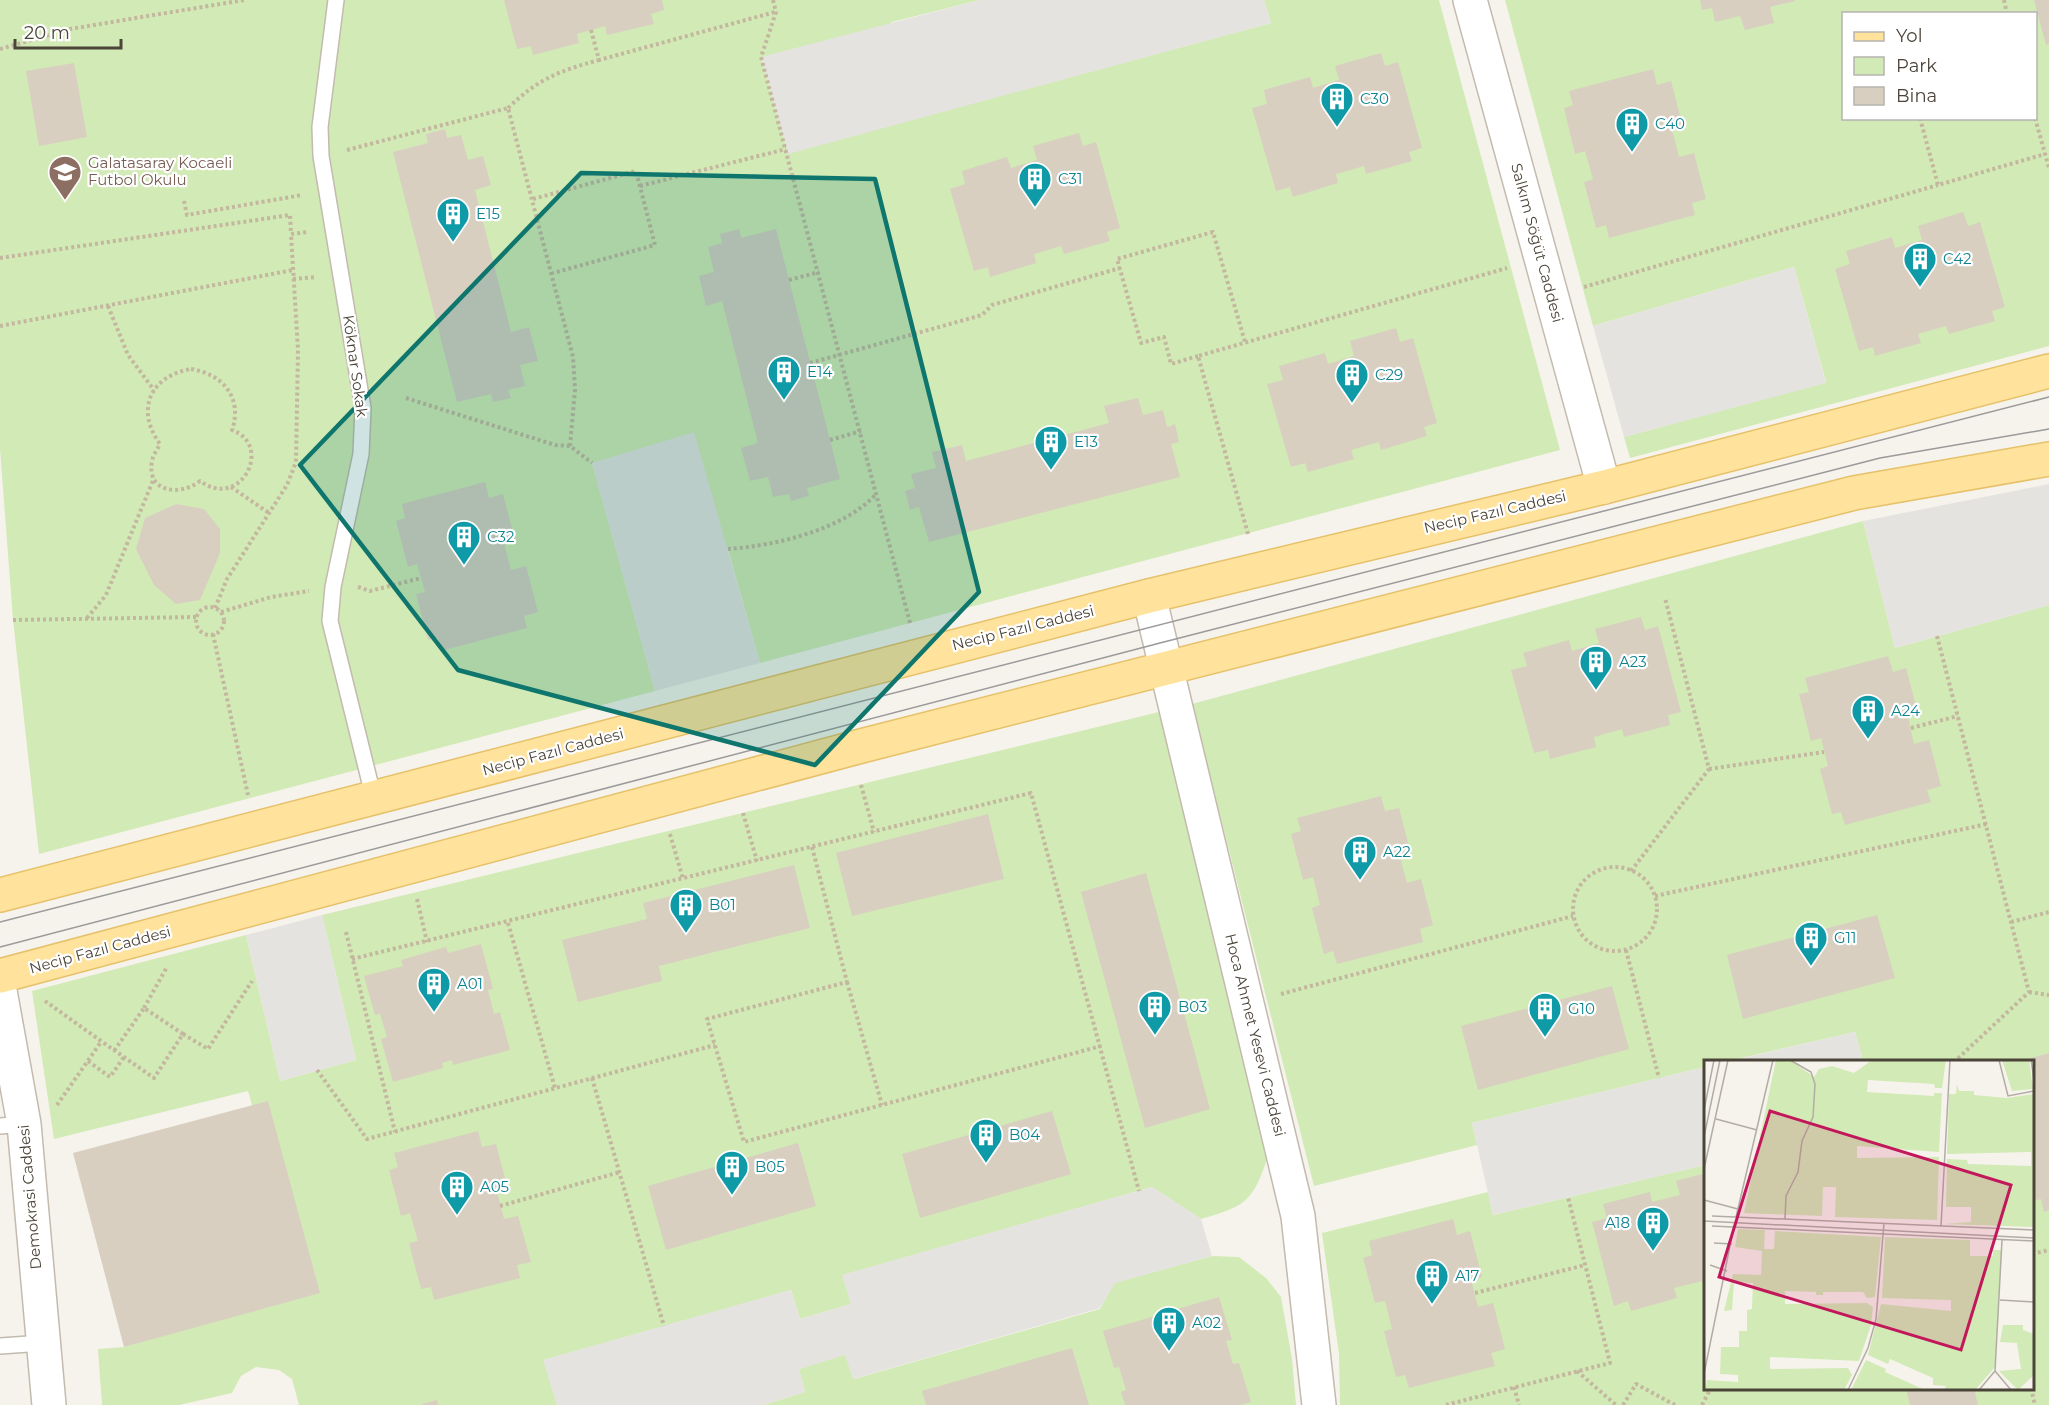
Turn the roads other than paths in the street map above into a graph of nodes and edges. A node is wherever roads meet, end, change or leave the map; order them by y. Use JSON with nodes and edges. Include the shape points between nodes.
{"nodes":[{"id":1,"x":336,"y":0,"type":"edge"},
{"id":2,"x":1470,"y":0,"type":"edge"},
{"id":3,"x":2049,"y":371,"type":"edge"},
{"id":4,"x":2049,"y":459,"type":"edge"},
{"id":5,"x":1604,"y":487,"type":"junction"},
{"id":6,"x":1149,"y":596,"type":"junction"},
{"id":7,"x":1167,"y":669,"type":"junction"},
{"id":8,"x":374,"y":799,"type":"junction"},
{"id":9,"x":0,"y":895,"type":"edge"},
{"id":10,"x":0,"y":976,"type":"edge"},
{"id":11,"x":0,"y":991,"type":"edge"},
{"id":12,"x":25,"y":1121,"type":"edge"},
{"id":13,"x":43,"y":1343,"type":"junction"},
{"id":14,"x":0,"y":1346,"type":"edge"},
{"id":15,"x":49,"y":1405,"type":"edge"},
{"id":16,"x":1319,"y":1405,"type":"edge"}],
"edges":[{"from":1,"to":8,"type":"lane","name":"Köknar Sokak","via":[[320,127],[321,156],[363,408],[361,454],[333,587],[330,621]]},
{"from":2,"to":5,"type":"street","name":"Salkım Söğüt Caddesi"},
{"from":3,"to":5,"type":"main road","name":"Necip Fazıl Caddesi"},
{"from":4,"to":7,"type":"main road","name":"Necip Fazıl Caddesi","via":[[1854,493]]},
{"from":5,"to":6,"type":"main road","name":"Necip Fazıl Caddesi"},
{"from":6,"to":7,"type":"street","name":"Hoca Ahmet Yesevi Caddesi"},
{"from":6,"to":8,"type":"main road","name":"Necip Fazıl Caddesi"},
{"from":7,"to":10,"type":"main road","name":"Necip Fazıl Caddesi","via":[[843,751]]},
{"from":7,"to":16,"type":"street","name":"Hoca Ahmet Yesevi Caddesi","via":[[1298,1216]]},
{"from":8,"to":9,"type":"main road","name":"Necip Fazıl Caddesi"},
{"from":11,"to":12,"type":"street","name":"Demokrasi Caddesi"},
{"from":12,"to":13,"type":"street","name":"Demokrasi Caddesi"},
{"from":13,"to":14,"type":"lane"},
{"from":13,"to":15,"type":"street","name":"Demokrasi Caddesi"}]}
